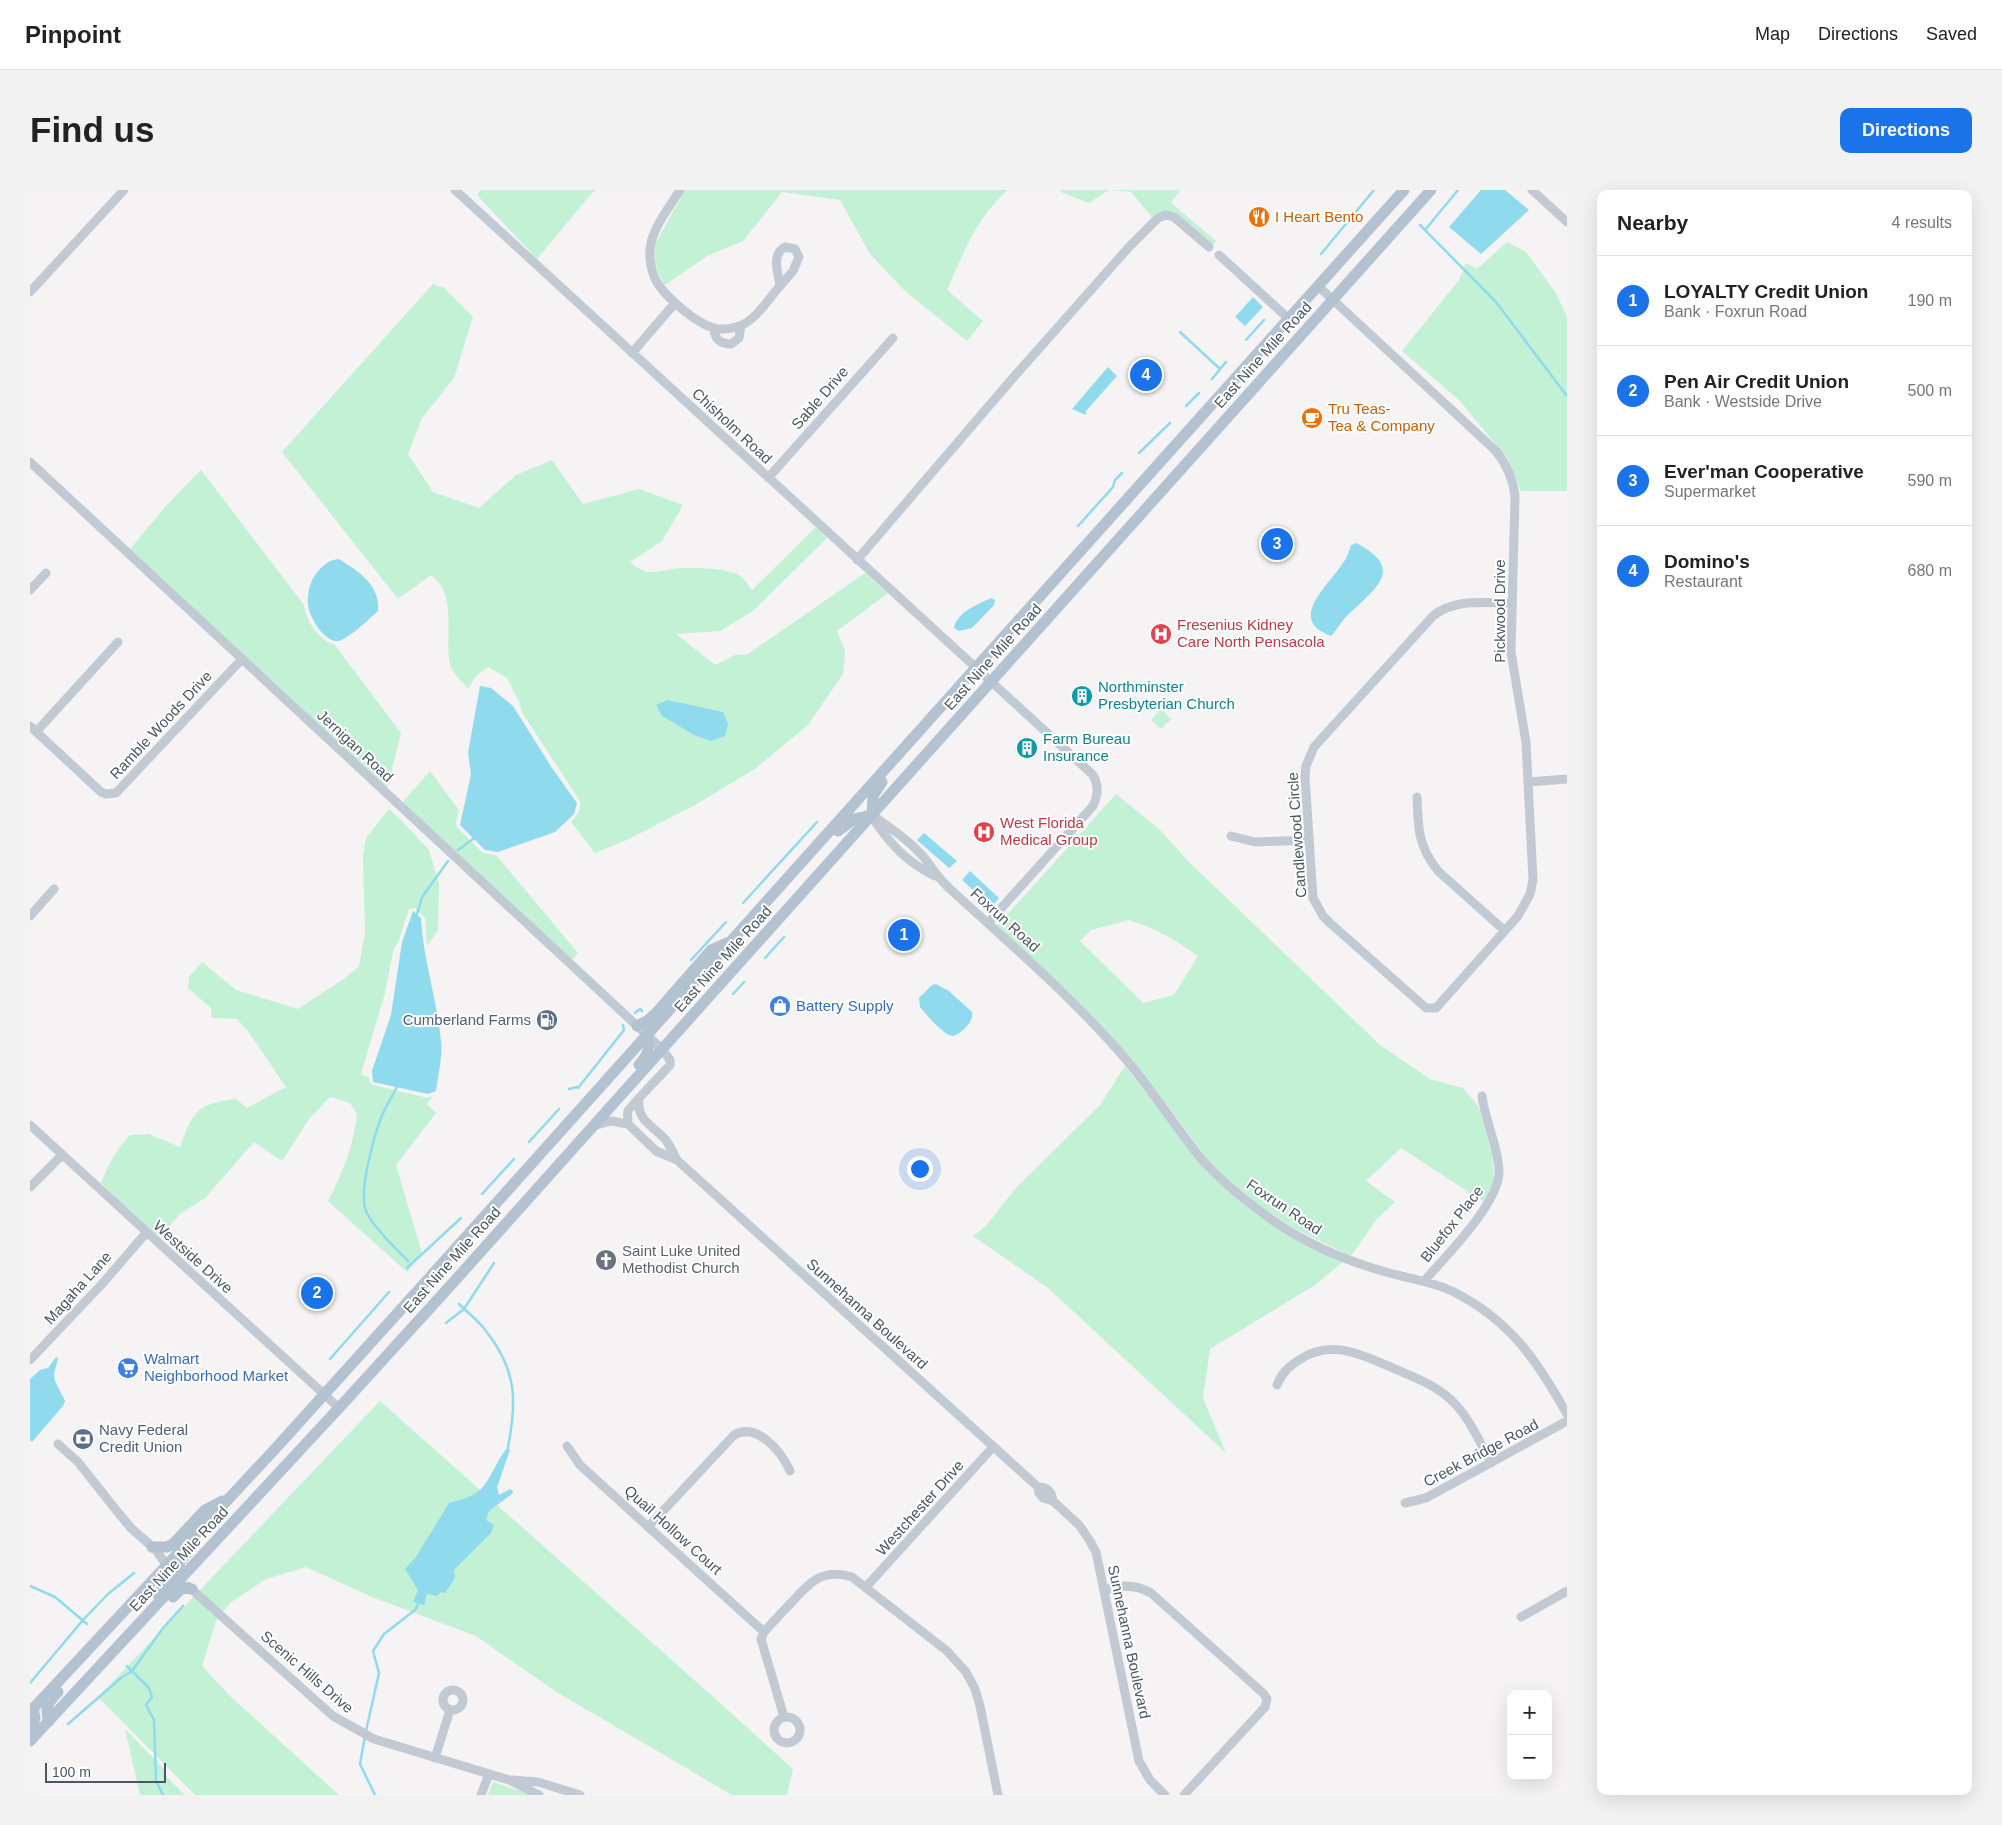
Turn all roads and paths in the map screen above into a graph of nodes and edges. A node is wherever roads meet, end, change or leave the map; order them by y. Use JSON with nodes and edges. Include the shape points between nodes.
{"nodes":[{"id":1,"x":124,"y":190,"type":"edge"},
{"id":2,"x":455,"y":190,"type":"edge"},
{"id":3,"x":680,"y":190,"type":"edge"},
{"id":4,"x":1404,"y":190,"type":"edge"},
{"id":5,"x":1431,"y":190,"type":"edge"},
{"id":6,"x":1440,"y":190,"type":"edge"},
{"id":7,"x":1532,"y":190,"type":"edge"},
{"id":8,"x":1567,"y":222,"type":"edge"},
{"id":9,"x":1209,"y":247,"type":"dead end"},
{"id":10,"x":1219,"y":256,"type":"dead end"},
{"id":11,"x":1357,"y":272,"type":"junction"},
{"id":12,"x":780,"y":286,"type":"dead end"},
{"id":13,"x":1318,"y":286,"type":"junction"},
{"id":14,"x":30,"y":292,"type":"edge"},
{"id":15,"x":1333,"y":300,"type":"junction"},
{"id":16,"x":676,"y":303,"type":"junction"},
{"id":17,"x":1289,"y":319,"type":"junction"},
{"id":18,"x":741,"y":326,"type":"junction"},
{"id":19,"x":714,"y":328,"type":"junction"},
{"id":20,"x":893,"y":338,"type":"dead end"},
{"id":21,"x":632,"y":353,"type":"junction"},
{"id":22,"x":30,"y":462,"type":"edge"},
{"id":23,"x":768,"y":478,"type":"junction"},
{"id":24,"x":857,"y":560,"type":"junction"},
{"id":25,"x":46,"y":573,"type":"dead end"},
{"id":26,"x":30,"y":590,"type":"edge"},
{"id":27,"x":1511,"y":603,"type":"junction"},
{"id":28,"x":118,"y":642,"type":"dead end"},
{"id":29,"x":242,"y":658,"type":"junction"},
{"id":30,"x":976,"y":668,"type":"junction"},
{"id":31,"x":991,"y":681,"type":"junction"},
{"id":32,"x":954,"y":692,"type":"junction"},
{"id":33,"x":33,"y":729,"type":"edge"},
{"id":34,"x":1567,"y":779,"type":"edge"},
{"id":35,"x":1529,"y":782,"type":"junction"},
{"id":36,"x":1417,"y":797,"type":"dead end"},
{"id":37,"x":872,"y":815,"type":"junction"},
{"id":38,"x":1231,"y":836,"type":"dead end"},
{"id":39,"x":1309,"y":840,"type":"junction"},
{"id":40,"x":54,"y":889,"type":"dead end"},
{"id":41,"x":30,"y":916,"type":"edge"},
{"id":42,"x":988,"y":923,"type":"junction"},
{"id":43,"x":746,"y":926,"type":"junction"},
{"id":44,"x":1504,"y":930,"type":"junction"},
{"id":45,"x":732,"y":940,"type":"junction"},
{"id":46,"x":1431,"y":1009,"type":"joint"},
{"id":47,"x":637,"y":1026,"type":"junction"},
{"id":48,"x":648,"y":1036,"type":"junction"},
{"id":49,"x":662,"y":1049,"type":"junction"},
{"id":50,"x":1482,"y":1096,"type":"dead end"},
{"id":51,"x":639,"y":1101,"type":"junction"},
{"id":52,"x":628,"y":1124,"type":"junction"},
{"id":53,"x":30,"y":1125,"type":"edge"},
{"id":54,"x":592,"y":1126,"type":"junction"},
{"id":55,"x":62,"y":1155,"type":"junction"},
{"id":56,"x":677,"y":1160,"type":"junction"},
{"id":57,"x":30,"y":1187,"type":"edge"},
{"id":58,"x":537,"y":1188,"type":"junction"},
{"id":59,"x":146,"y":1233,"type":"junction"},
{"id":60,"x":1425,"y":1280,"type":"junction"},
{"id":61,"x":30,"y":1360,"type":"edge"},
{"id":62,"x":1277,"y":1385,"type":"dead end"},
{"id":63,"x":324,"y":1395,"type":"junction"},
{"id":64,"x":339,"y":1408,"type":"junction"},
{"id":65,"x":308,"y":1412,"type":"junction"},
{"id":66,"x":1567,"y":1414,"type":"edge"},
{"id":67,"x":1567,"y":1421,"type":"edge"},
{"id":68,"x":58,"y":1444,"type":"dead end"},
{"id":69,"x":567,"y":1446,"type":"dead end"},
{"id":70,"x":993,"y":1447,"type":"junction"},
{"id":71,"x":1491,"y":1463,"type":"junction"},
{"id":72,"x":790,"y":1471,"type":"dead end"},
{"id":73,"x":232,"y":1495,"type":"junction"},
{"id":74,"x":1405,"y":1503,"type":"dead end"},
{"id":75,"x":648,"y":1527,"type":"junction"},
{"id":76,"x":152,"y":1547,"type":"junction"},
{"id":77,"x":166,"y":1566,"type":"junction"},
{"id":78,"x":181,"y":1579,"type":"junction"},
{"id":79,"x":866,"y":1586,"type":"junction"},
{"id":80,"x":192,"y":1589,"type":"junction"},
{"id":81,"x":1104,"y":1590,"type":"junction"},
{"id":82,"x":1566,"y":1594,"type":"edge"},
{"id":83,"x":1521,"y":1617,"type":"dead end"},
{"id":84,"x":111,"y":1625,"type":"junction"},
{"id":85,"x":764,"y":1632,"type":"junction"},
{"id":86,"x":86,"y":1681,"type":"junction"},
{"id":87,"x":68,"y":1700,"type":"junction"},
{"id":88,"x":31,"y":1709,"type":"edge"},
{"id":89,"x":450,"y":1710,"type":"dead end"},
{"id":90,"x":784,"y":1717,"type":"dead end"},
{"id":91,"x":49,"y":1721,"type":"junction"},
{"id":92,"x":30,"y":1732,"type":"edge"},
{"id":93,"x":30,"y":1741,"type":"edge"},
{"id":94,"x":436,"y":1758,"type":"junction"},
{"id":95,"x":489,"y":1774,"type":"junction"},
{"id":96,"x":509,"y":1780,"type":"junction"},
{"id":97,"x":481,"y":1795,"type":"edge"},
{"id":98,"x":539,"y":1795,"type":"edge"},
{"id":99,"x":580,"y":1795,"type":"edge"},
{"id":100,"x":998,"y":1795,"type":"edge"},
{"id":101,"x":1165,"y":1795,"type":"edge"},
{"id":102,"x":1184,"y":1795,"type":"edge"}],
"edges":[{"from":1,"to":14,"type":"street"},
{"from":2,"to":21,"type":"street","name":"Chisholm Road"},
{"from":3,"to":16,"type":"street","via":[[651,242],[650,253],[657,283]]},
{"from":4,"to":13,"type":"main road","name":"East Nine Mile Road"},
{"from":5,"to":11,"type":"main road","name":"East Nine Mile Road"},
{"from":6,"to":11,"type":"main road","via":[[1376,261]]},
{"from":7,"to":8,"type":"street"},
{"from":9,"to":24,"type":"street","via":[[1174,216],[1158,218],[1128,247]]},
{"from":10,"to":17,"type":"street"},
{"from":11,"to":15,"type":"main road","name":"East Nine Mile Road"},
{"from":12,"to":18,"type":"street"},
{"from":13,"to":15,"type":"street","name":"Pickwood Drive"},
{"from":13,"to":17,"type":"main road","name":"East Nine Mile Road"},
{"from":15,"to":27,"type":"street","name":"Pickwood Drive","via":[[1504,461],[1514,484],[1515,496]]},
{"from":15,"to":31,"type":"main road","name":"East Nine Mile Road"},
{"from":16,"to":19,"type":"street"},
{"from":16,"to":21,"type":"street"},
{"from":17,"to":30,"type":"main road","name":"East Nine Mile Road"},
{"from":18,"to":19,"type":"street"},
{"from":18,"to":19,"type":"street","via":[[740,338],[731,344],[720,342]]},
{"from":20,"to":23,"type":"street","name":"Sable Drive"},
{"from":21,"to":23,"type":"street","name":"Chisholm Road"},
{"from":22,"to":29,"type":"street","name":"Jernigan Road"},
{"from":23,"to":24,"type":"street","name":"Chisholm Road"},
{"from":24,"to":30,"type":"street","name":"Chisholm Road"},
{"from":25,"to":26,"type":"street"},
{"from":27,"to":35,"type":"street","name":"Pickwood Drive","via":[[1511,652],[1526,742]]},
{"from":27,"to":39,"type":"street","name":"Candlewood Circle","via":[[1458,604],[1441,610],[1314,747],[1305,777]]},
{"from":28,"to":33,"type":"street"},
{"from":29,"to":33,"type":"street","name":"Ramble Woods Drive","via":[[116,793],[101,792]]},
{"from":29,"to":47,"type":"street","name":"Jernigan Road"},
{"from":30,"to":31,"type":"street","name":"Chisholm Road"},
{"from":30,"to":32,"type":"main road","name":"East Nine Mile Road"},
{"from":31,"to":37,"type":"main road","name":"East Nine Mile Road"},
{"from":31,"to":42,"type":"street","name":"Chisholm Road","via":[[1093,775],[1098,793],[1093,806]]},
{"from":32,"to":37,"type":"main road","via":[[948,708],[878,786],[873,796]]},
{"from":32,"to":43,"type":"main road","name":"East Nine Mile Road"},
{"from":34,"to":35,"type":"street"},
{"from":35,"to":44,"type":"street","name":"Pickwood Drive","via":[[1533,880],[1518,916]]},
{"from":36,"to":44,"type":"street","via":[[1420,838],[1429,860]]},
{"from":37,"to":42,"type":"street","name":"Foxrun Road","via":[[887,838],[915,866],[937,876]]},
{"from":37,"to":43,"type":"main road","via":[[854,819],[843,826]]},
{"from":37,"to":49,"type":"main road","name":"East Nine Mile Road"},
{"from":38,"to":39,"type":"street","via":[[1255,842]]},
{"from":39,"to":46,"type":"street","name":"Candlewood Circle","via":[[1313,898],[1323,916],[1426,1008]]},
{"from":40,"to":41,"type":"street"},
{"from":42,"to":60,"type":"street","name":"Foxrun Road","via":[[1083,1012],[1123,1056],[1204,1162],[1244,1199],[1293,1233],[1324,1249],[1388,1273]]},
{"from":43,"to":45,"type":"main road","name":"East Nine Mile Road"},
{"from":44,"to":46,"type":"street","name":"Pickwood Drive","via":[[1436,1008]]},
{"from":45,"to":47,"type":"main road","via":[[711,950],[656,1013]]},
{"from":45,"to":48,"type":"main road","name":"East Nine Mile Road"},
{"from":47,"to":48,"type":"street","name":"Jernigan Road"},
{"from":48,"to":49,"type":"street","name":"Jernigan Road"},
{"from":48,"to":58,"type":"main road","via":[[650,1046],[644,1059],[546,1168]]},
{"from":48,"to":63,"type":"main road","name":"East Nine Mile Road"},
{"from":49,"to":51,"type":"street","via":[[670,1060],[670,1066]]},
{"from":49,"to":54,"type":"main road","name":"East Nine Mile Road"},
{"from":50,"to":60,"type":"street","name":"Bluefox Place","via":[[1499,1171],[1495,1193],[1487,1207]]},
{"from":51,"to":52,"type":"street","via":[[630,1107]]},
{"from":51,"to":56,"type":"street","name":"Sunnehanna Boulevard","via":[[640,1116],[664,1139]]},
{"from":52,"to":54,"type":"street","via":[[611,1120]]},
{"from":52,"to":56,"type":"street","name":"Sunnehanna Boulevard","via":[[656,1150]]},
{"from":53,"to":55,"type":"street","name":"Westside Drive"},
{"from":54,"to":58,"type":"main road","name":"East Nine Mile Road"},
{"from":55,"to":57,"type":"street"},
{"from":55,"to":59,"type":"street","name":"Westside Drive"},
{"from":56,"to":70,"type":"street","name":"Sunnehanna Boulevard"},
{"from":58,"to":64,"type":"main road","name":"East Nine Mile Road"},
{"from":59,"to":61,"type":"street","name":"Magaha Lane"},
{"from":59,"to":63,"type":"street","name":"Westside Drive"},
{"from":60,"to":66,"type":"street","name":"Foxrun Road","via":[[1482,1309],[1511,1333],[1536,1362]]},
{"from":62,"to":71,"type":"street","via":[[1281,1374],[1306,1355],[1335,1349],[1354,1352],[1443,1393],[1469,1421]]},
{"from":63,"to":64,"type":"street","name":"Westside Drive"},
{"from":63,"to":65,"type":"main road","name":"East Nine Mile Road"},
{"from":64,"to":78,"type":"main road","name":"East Nine Mile Road"},
{"from":65,"to":73,"type":"main road","name":"East Nine Mile Road"},
{"from":65,"to":78,"type":"main road","via":[[291,1439],[184,1556],[179,1563]]},
{"from":67,"to":71,"type":"street","name":"Creek Bridge Road"},
{"from":68,"to":76,"type":"street","name":"Scenic Hills Drive","via":[[78,1462],[131,1528]]},
{"from":69,"to":75,"type":"street","name":"Quail Hollow Court","via":[[580,1465]]},
{"from":70,"to":79,"type":"street","name":"Westchester Drive"},
{"from":70,"to":81,"type":"street","name":"Sunnehanna Boulevard","via":[[1038,1487],[1050,1491],[1053,1502],[1079,1525],[1096,1552]]},
{"from":71,"to":74,"type":"street","name":"Creek Bridge Road","via":[[1426,1498]]},
{"from":72,"to":75,"type":"street","via":[[780,1453],[758,1434],[746,1430],[739,1432]]},
{"from":73,"to":76,"type":"main road","via":[[205,1510],[167,1548]]},
{"from":73,"to":77,"type":"main road","name":"East Nine Mile Road"},
{"from":75,"to":85,"type":"street","name":"Quail Hollow Court"},
{"from":76,"to":77,"type":"street","name":"Scenic Hills Drive"},
{"from":77,"to":78,"type":"street","name":"Scenic Hills Drive"},
{"from":77,"to":84,"type":"main road","name":"East Nine Mile Road"},
{"from":77,"to":87,"type":"main road","via":[[170,1577],[166,1584],[79,1679]]},
{"from":78,"to":80,"type":"street","name":"Scenic Hills Drive"},
{"from":78,"to":86,"type":"main road","name":"East Nine Mile Road"},
{"from":79,"to":85,"type":"street","via":[[844,1574],[817,1578]]},
{"from":79,"to":100,"type":"street","via":[[946,1651],[966,1672],[980,1706]]},
{"from":80,"to":86,"type":"main road","via":[[182,1588],[121,1654]]},
{"from":80,"to":94,"type":"street","name":"Scenic Hills Drive","via":[[333,1716],[374,1739]]},
{"from":81,"to":101,"type":"street","name":"Sunnehanna Boulevard","via":[[1141,1766]]},
{"from":81,"to":102,"type":"street","via":[[1128,1585],[1151,1593],[1267,1699],[1265,1707]]},
{"from":82,"to":83,"type":"street"},
{"from":84,"to":88,"type":"main road","name":"East Nine Mile Road"},
{"from":84,"to":91,"type":"main road","via":[[103,1644],[47,1705]]},
{"from":85,"to":90,"type":"street","via":[[762,1646]]},
{"from":86,"to":87,"type":"main road","name":"East Nine Mile Road"},
{"from":87,"to":91,"type":"main road","name":"East Nine Mile Road"},
{"from":88,"to":91,"type":"street"},
{"from":88,"to":92,"type":"main road","via":[[35,1718]]},
{"from":89,"to":94,"type":"street"},
{"from":91,"to":93,"type":"main road","name":"East Nine Mile Road"},
{"from":94,"to":95,"type":"street","name":"Scenic Hills Drive"},
{"from":95,"to":96,"type":"street","name":"Scenic Hills Drive"},
{"from":95,"to":97,"type":"street"},
{"from":96,"to":98,"type":"street","name":"Scenic Hills Drive"},
{"from":96,"to":99,"type":"street","name":"Scenic Hills Drive","via":[[538,1782]]}]}
